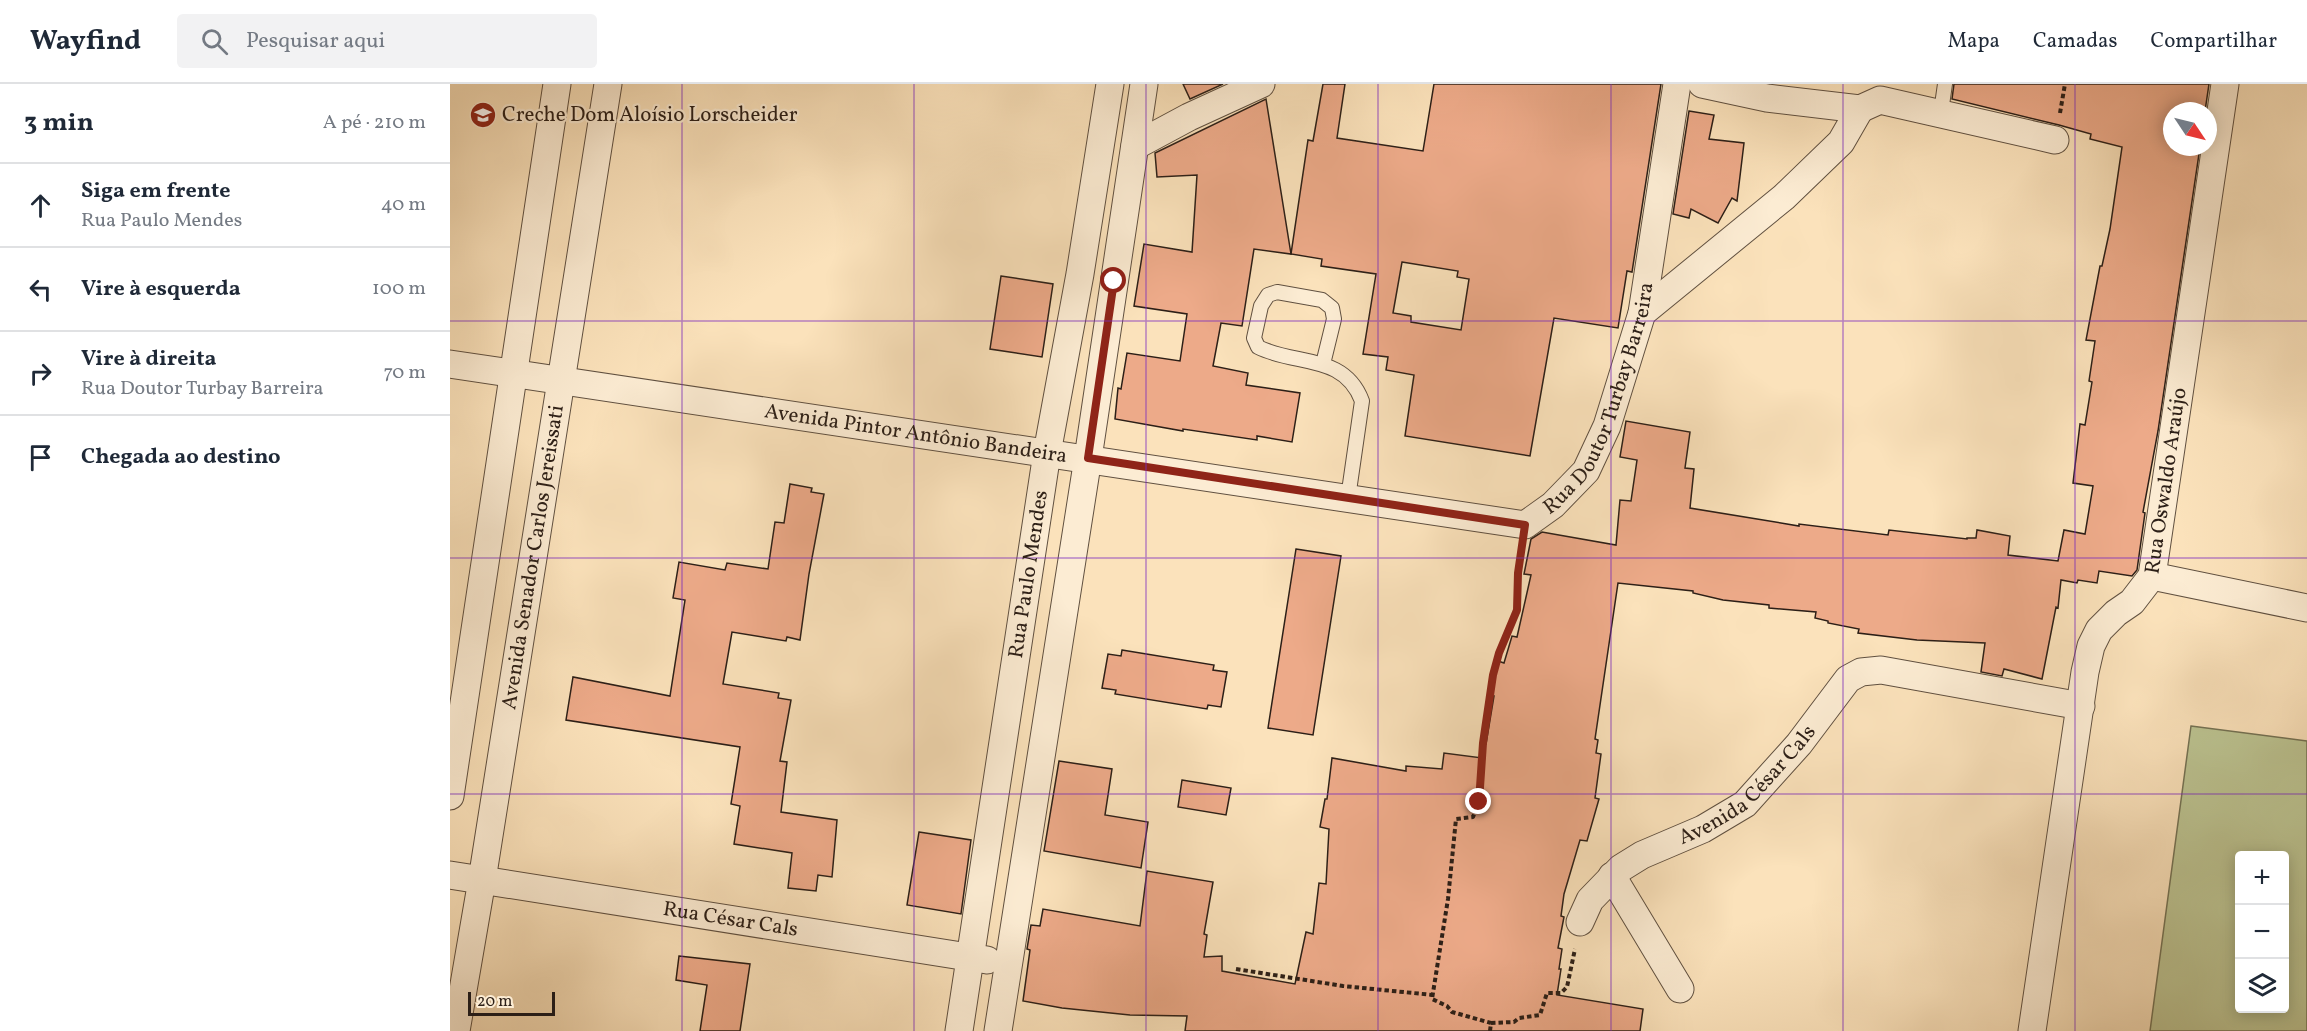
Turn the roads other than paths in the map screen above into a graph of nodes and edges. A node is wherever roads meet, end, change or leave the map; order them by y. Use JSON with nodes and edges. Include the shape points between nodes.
{"nodes":[{"id":1,"x":557,"y":84,"type":"edge"},
{"id":2,"x":608,"y":84,"type":"edge"},
{"id":3,"x":1110,"y":84,"type":"edge"},
{"id":4,"x":1144,"y":84,"type":"edge"},
{"id":5,"x":1261,"y":84,"type":"edge"},
{"id":6,"x":1677,"y":84,"type":"edge"},
{"id":7,"x":1702,"y":84,"type":"edge"},
{"id":8,"x":1945,"y":84,"type":"edge"},
{"id":9,"x":2225,"y":84,"type":"edge"},
{"id":10,"x":1860,"y":109,"type":"junction"},
{"id":11,"x":1941,"y":112,"type":"junction"},
{"id":12,"x":2055,"y":140,"type":"dead end"},
{"id":13,"x":1135,"y":146,"type":"junction"},
{"id":14,"x":1080,"y":274,"type":"junction"},
{"id":15,"x":1114,"y":281,"type":"junction"},
{"id":16,"x":1642,"y":313,"type":"junction"},
{"id":17,"x":450,"y":364,"type":"edge"},
{"id":18,"x":1323,"y":364,"type":"junction"},
{"id":19,"x":514,"y":374,"type":"junction"},
{"id":20,"x":561,"y":381,"type":"junction"},
{"id":21,"x":1047,"y":453,"type":"junction"},
{"id":22,"x":1088,"y":458,"type":"junction"},
{"id":23,"x":1348,"y":498,"type":"junction"},
{"id":24,"x":1525,"y":525,"type":"joint"},
{"id":25,"x":2152,"y":576,"type":"junction"},
{"id":26,"x":2307,"y":608,"type":"edge"},
{"id":27,"x":2080,"y":706,"type":"junction"},
{"id":28,"x":450,"y":796,"type":"edge"},
{"id":29,"x":450,"y":875,"type":"edge"},
{"id":30,"x":1612,"y":876,"type":"junction"},
{"id":31,"x":482,"y":880,"type":"junction"},
{"id":32,"x":1580,"y":922,"type":"road end"},
{"id":33,"x":971,"y":957,"type":"junction"},
{"id":34,"x":1009,"y":963,"type":"junction"},
{"id":35,"x":1680,"y":990,"type":"dead end"},
{"id":36,"x":456,"y":1031,"type":"edge"},
{"id":37,"x":959,"y":1031,"type":"edge"},
{"id":38,"x":998,"y":1031,"type":"edge"},
{"id":39,"x":2032,"y":1031,"type":"edge"}],
"edges":[{"from":1,"to":19,"type":"street"},
{"from":2,"to":20,"type":"street","name":"Avenida Senador Carlos Jereissati"},
{"from":3,"to":14,"type":"street","name":"Rua Paulo Mendes"},
{"from":4,"to":13,"type":"street","name":"Rua Paulo Mendes"},
{"from":5,"to":13,"type":"street"},
{"from":6,"to":16,"type":"street","name":"Rua Doutor Turbay Barreira"},
{"from":7,"to":10,"type":"street","via":[[1767,98]]},
{"from":8,"to":11,"type":"lane"},
{"from":9,"to":25,"type":"street","name":"Rua Oswaldo Araújo"},
{"from":10,"to":11,"type":"street","via":[[1880,100]]},
{"from":10,"to":16,"type":"street","via":[[1840,142],[1784,197]]},
{"from":11,"to":12,"type":"street"},
{"from":13,"to":15,"type":"street","name":"Rua Paulo Mendes"},
{"from":14,"to":15,"type":"street"},
{"from":14,"to":21,"type":"street","name":"Rua Paulo Mendes"},
{"from":15,"to":22,"type":"street","name":"Rua Paulo Mendes"},
{"from":16,"to":24,"type":"street","name":"Rua Doutor Turbay Barreira","via":[[1607,426],[1586,471],[1553,505]]},
{"from":17,"to":19,"type":"street","name":"Avenida Pintor Antônio Bandeira"},
{"from":18,"to":18,"type":"lane","via":[[1271,354],[1258,347],[1254,338],[1261,306],[1268,295],[1277,292],[1323,300],[1332,308],[1334,319]]},
{"from":18,"to":23,"type":"lane","via":[[1345,375],[1362,400]]},
{"from":19,"to":20,"type":"street","name":"Avenida Pintor Antônio Bandeira"},
{"from":19,"to":28,"type":"street"},
{"from":20,"to":21,"type":"street","name":"Avenida Pintor Antônio Bandeira"},
{"from":20,"to":31,"type":"street","name":"Avenida Senador Carlos Jereissati"},
{"from":21,"to":22,"type":"street","name":"Avenida Pintor Antônio Bandeira"},
{"from":21,"to":33,"type":"street","name":"Rua Paulo Mendes"},
{"from":22,"to":23,"type":"street","name":"Avenida Pintor Antônio Bandeira"},
{"from":22,"to":34,"type":"street","name":"Rua Paulo Mendes"},
{"from":23,"to":24,"type":"street","name":"Avenida Pintor Antônio Bandeira"},
{"from":25,"to":26,"type":"street"},
{"from":25,"to":27,"type":"street","name":"Rua Oswaldo Araújo","via":[[2132,602],[2099,630],[2091,646]]},
{"from":27,"to":30,"type":"street","name":"Avenida César Cals","via":[[1881,670],[1861,672],[1848,679],[1799,744],[1746,804],[1702,829],[1642,855]]},
{"from":27,"to":39,"type":"street","name":"Rua Oswaldo Araújo"},
{"from":29,"to":31,"type":"street","name":"Rua César Cals"},
{"from":30,"to":32,"type":"street","name":"Avenida César Cals","via":[[1590,900]]},
{"from":30,"to":35,"type":"street"},
{"from":31,"to":33,"type":"street","name":"Rua César Cals"},
{"from":31,"to":36,"type":"street","name":"Avenida Senador Carlos Jereissati"},
{"from":33,"to":34,"type":"street","name":"Rua César Cals"},
{"from":33,"to":37,"type":"street","name":"Rua Paulo Mendes"},
{"from":34,"to":38,"type":"street","name":"Rua Paulo Mendes"}]}
